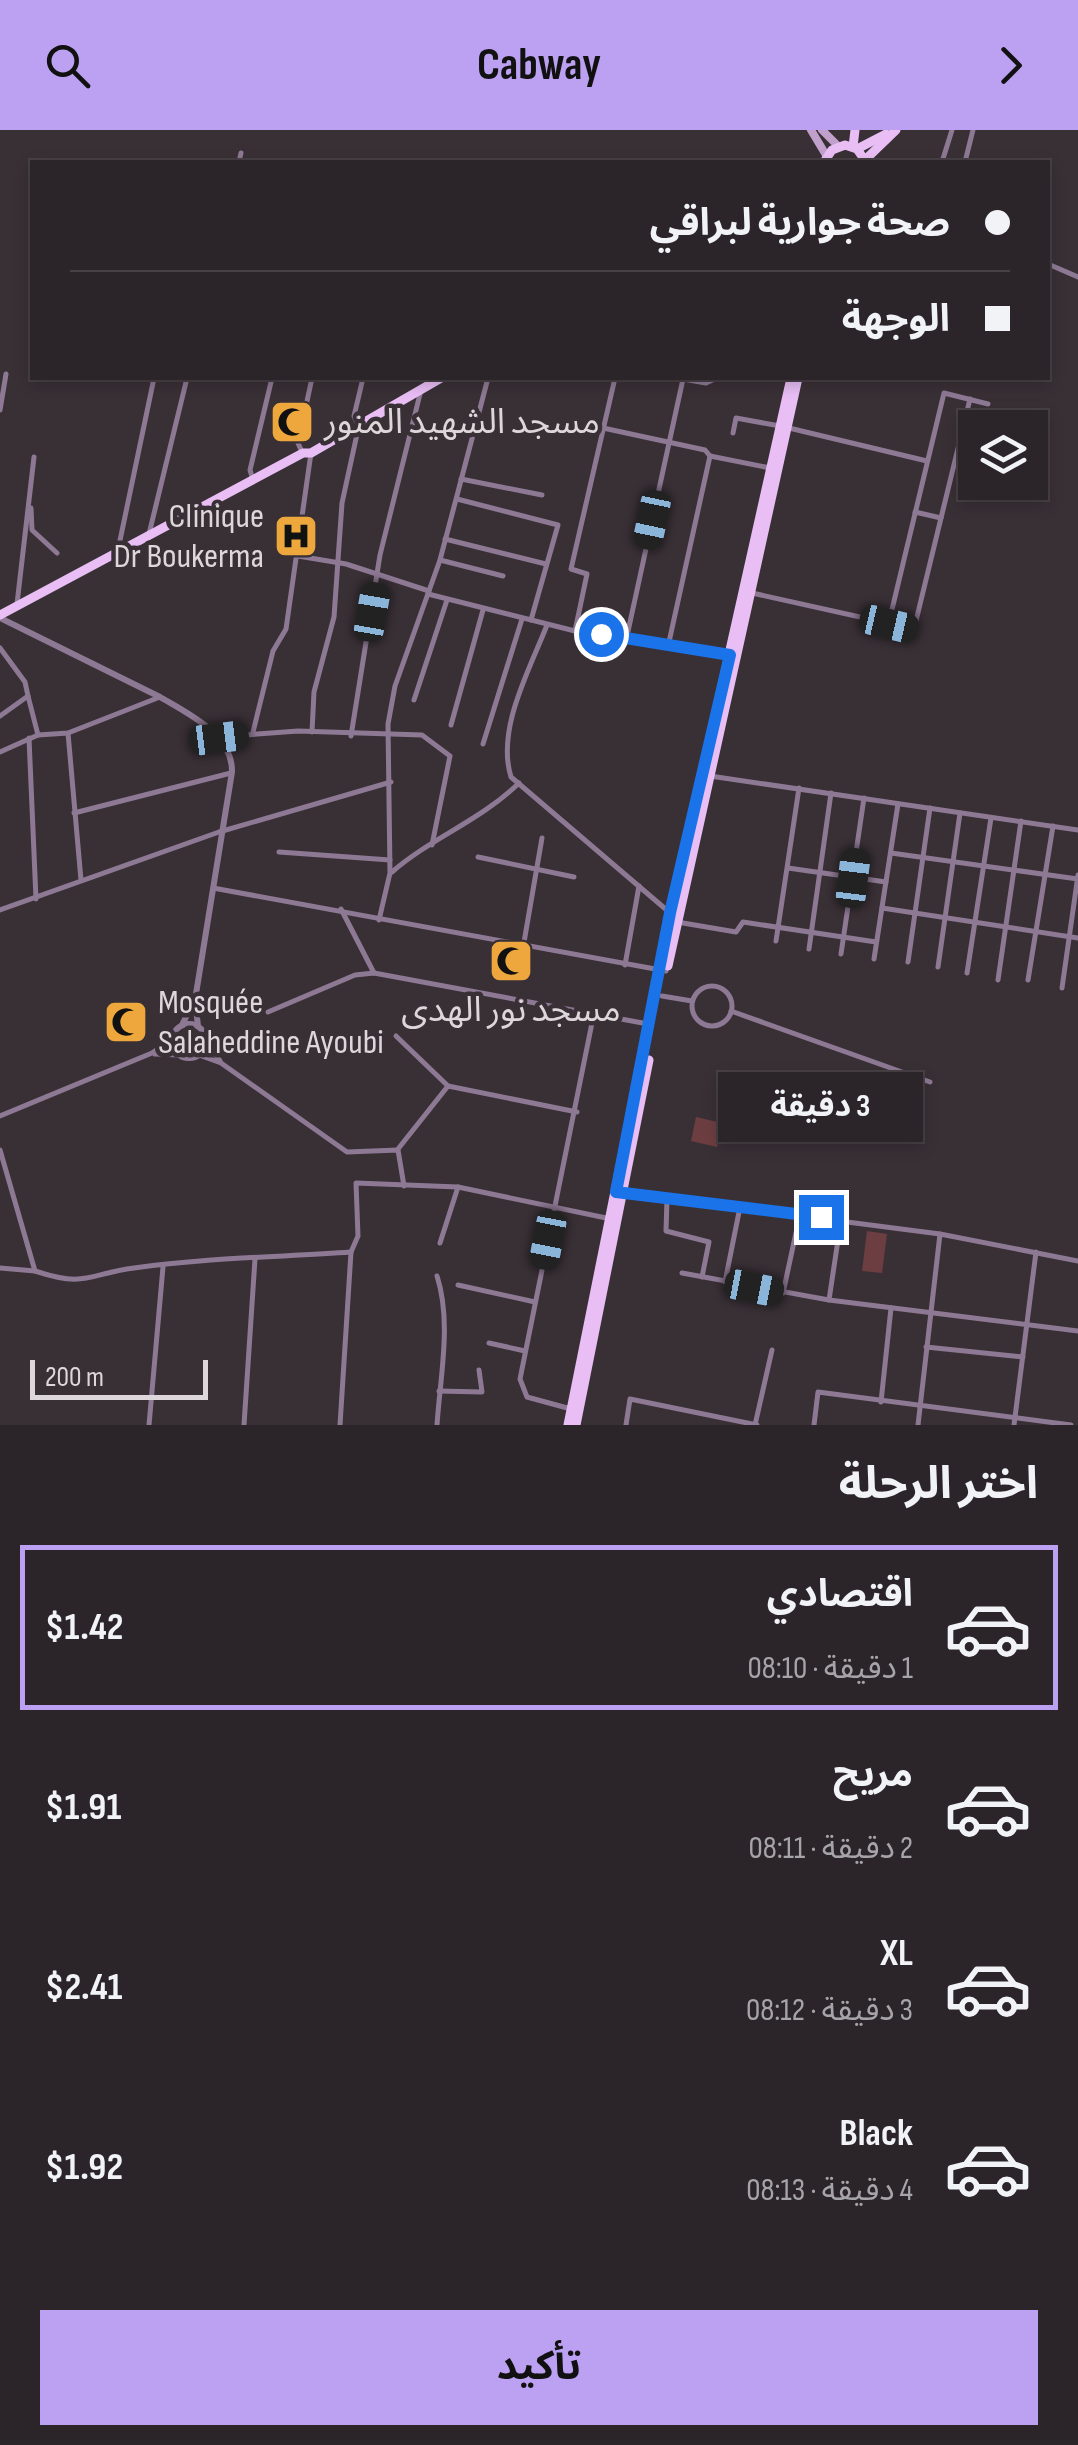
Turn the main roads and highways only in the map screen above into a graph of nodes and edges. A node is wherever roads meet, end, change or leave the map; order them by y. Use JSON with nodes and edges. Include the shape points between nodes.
{"nodes":[{"id":1,"x":811,"y":130,"type":"edge"},
{"id":2,"x":822,"y":130,"type":"edge"},
{"id":3,"x":844,"y":130,"type":"edge"},
{"id":4,"x":855,"y":130,"type":"edge"},
{"id":5,"x":895,"y":130,"type":"edge"},
{"id":6,"x":849,"y":147,"type":"junction"},
{"id":7,"x":825,"y":159,"type":"edge"},
{"id":8,"x":865,"y":160,"type":"edge"},
{"id":9,"x":867,"y":160,"type":"edge"},
{"id":10,"x":437,"y":380,"type":"edge"},
{"id":11,"x":794,"y":380,"type":"edge"},
{"id":12,"x":784,"y":427,"type":"junction"},
{"id":13,"x":1,"y":619,"type":"edge"},
{"id":14,"x":733,"y":656,"type":"junction"},
{"id":15,"x":664,"y":970,"type":"junction"},
{"id":16,"x":620,"y":1193,"type":"junction"},
{"id":17,"x":568,"y":1425,"type":"edge"},
{"id":18,"x":576,"y":1425,"type":"edge"}],
"edges":[{"from":1,"to":7,"type":"main road"},
{"from":2,"to":6,"type":"main road"},
{"from":3,"to":6,"type":"main road"},
{"from":4,"to":6,"type":"main road"},
{"from":5,"to":6,"type":"main road"},
{"from":5,"to":9,"type":"main road"},
{"from":6,"to":7,"type":"main road"},
{"from":6,"to":8,"type":"main road"},
{"from":10,"to":13,"type":"main road"},
{"from":11,"to":12,"type":"main road"},
{"from":12,"to":14,"type":"main road"},
{"from":12,"to":14,"type":"main road"},
{"from":14,"to":15,"type":"main road"},
{"from":14,"to":15,"type":"main road","via":[[670,913]]},
{"from":15,"to":16,"type":"main road"},
{"from":15,"to":16,"type":"main road"},
{"from":16,"to":17,"type":"main road"},
{"from":16,"to":18,"type":"main road"}]}
